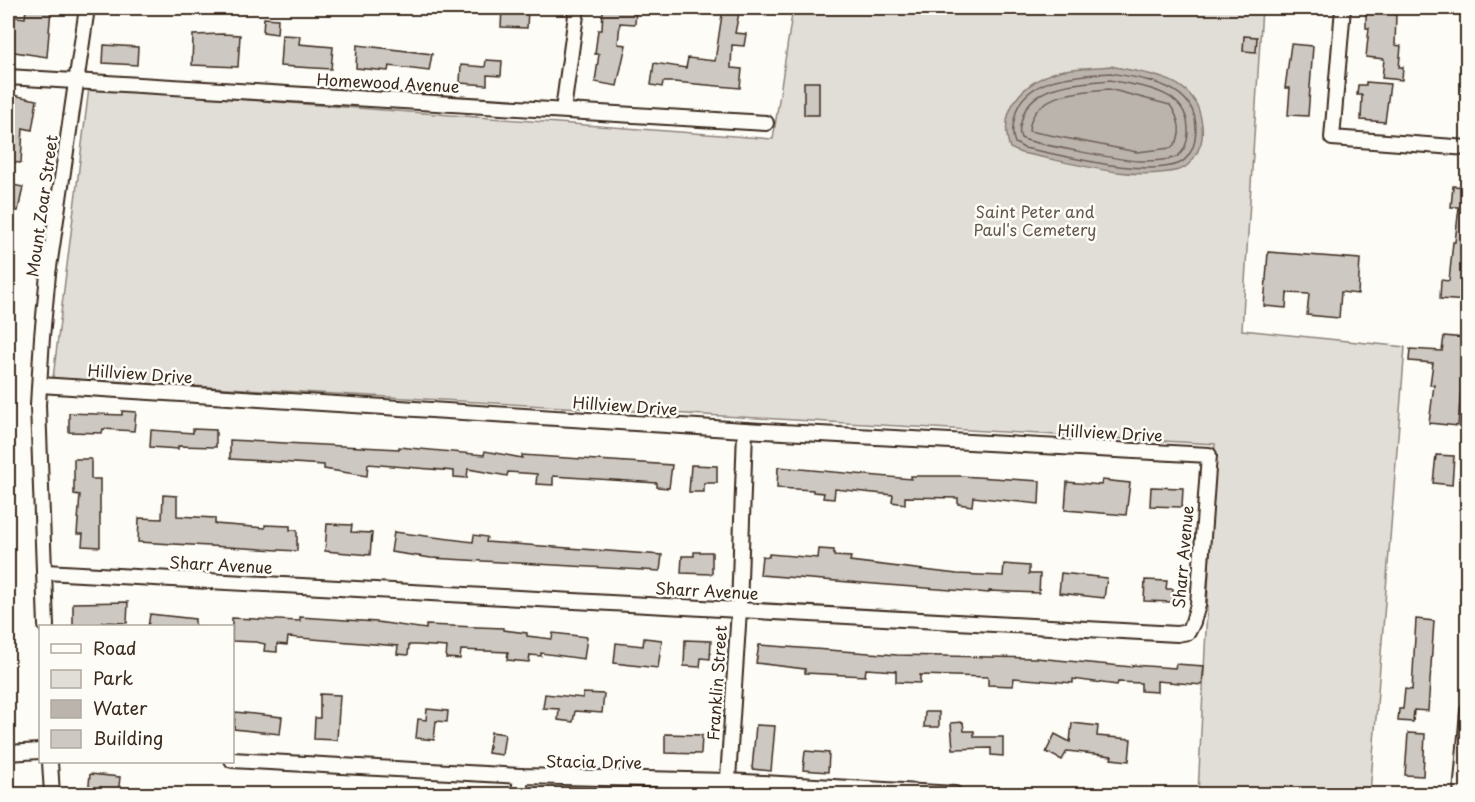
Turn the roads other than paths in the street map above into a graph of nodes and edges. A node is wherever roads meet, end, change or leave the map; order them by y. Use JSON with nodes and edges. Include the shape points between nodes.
{"nodes":[{"id":1,"x":87,"y":8,"type":"edge"},
{"id":2,"x":577,"y":8,"type":"edge"},
{"id":3,"x":1343,"y":8,"type":"edge"},
{"id":4,"x":8,"y":77,"type":"edge"},
{"id":5,"x":76,"y":81,"type":"junction"},
{"id":6,"x":563,"y":110,"type":"junction"},
{"id":7,"x":766,"y":123,"type":"dead end"},
{"id":8,"x":1467,"y":148,"type":"edge"},
{"id":9,"x":40,"y":384,"type":"junction"},
{"id":10,"x":745,"y":430,"type":"junction"},
{"id":11,"x":1209,"y":455,"type":"joint"},
{"id":12,"x":45,"y":572,"type":"junction"},
{"id":13,"x":739,"y":610,"type":"junction"},
{"id":14,"x":46,"y":625,"type":"edge"},
{"id":15,"x":1467,"y":711,"type":"edge"},
{"id":16,"x":39,"y":751,"type":"edge"},
{"id":17,"x":8,"y":753,"type":"edge"},
{"id":18,"x":234,"y":760,"type":"edge"},
{"id":19,"x":50,"y":763,"type":"edge"},
{"id":20,"x":520,"y":777,"type":"junction"},
{"id":21,"x":727,"y":788,"type":"edge"},
{"id":22,"x":52,"y":795,"type":"edge"},
{"id":23,"x":519,"y":795,"type":"edge"},
{"id":24,"x":955,"y":795,"type":"edge"},
{"id":25,"x":1461,"y":795,"type":"edge"}],
"edges":[{"from":1,"to":5,"type":"street","name":"Mount Zoar Street"},
{"from":2,"to":6,"type":"street"},
{"from":3,"to":8,"type":"street","via":[[1332,138]]},
{"from":4,"to":5,"type":"street","name":"Homewood Avenue"},
{"from":5,"to":6,"type":"street","name":"Homewood Avenue"},
{"from":5,"to":9,"type":"street","name":"Mount Zoar Street","via":[[48,274]]},
{"from":6,"to":7,"type":"street","name":"Homewood Avenue"},
{"from":9,"to":10,"type":"street","name":"Hillview Drive"},
{"from":9,"to":12,"type":"street","name":"Mount Zoar Street"},
{"from":10,"to":11,"type":"street","name":"Hillview Drive"},
{"from":10,"to":13,"type":"street","name":"Franklin Street"},
{"from":11,"to":13,"type":"street","name":"Sharr Avenue","via":[[1198,604],[1188,632]]},
{"from":12,"to":13,"type":"street","name":"Sharr Avenue"},
{"from":12,"to":14,"type":"street","name":"Mount Zoar Street"},
{"from":13,"to":21,"type":"street","name":"Franklin Street"},
{"from":15,"to":25,"type":"street"},
{"from":16,"to":17,"type":"street"},
{"from":18,"to":20,"type":"street","name":"Stacia Drive"},
{"from":19,"to":22,"type":"street"},
{"from":20,"to":21,"type":"street","name":"Stacia Drive"},
{"from":20,"to":23,"type":"street"},
{"from":21,"to":24,"type":"street","name":"Stacia Drive"}]}
